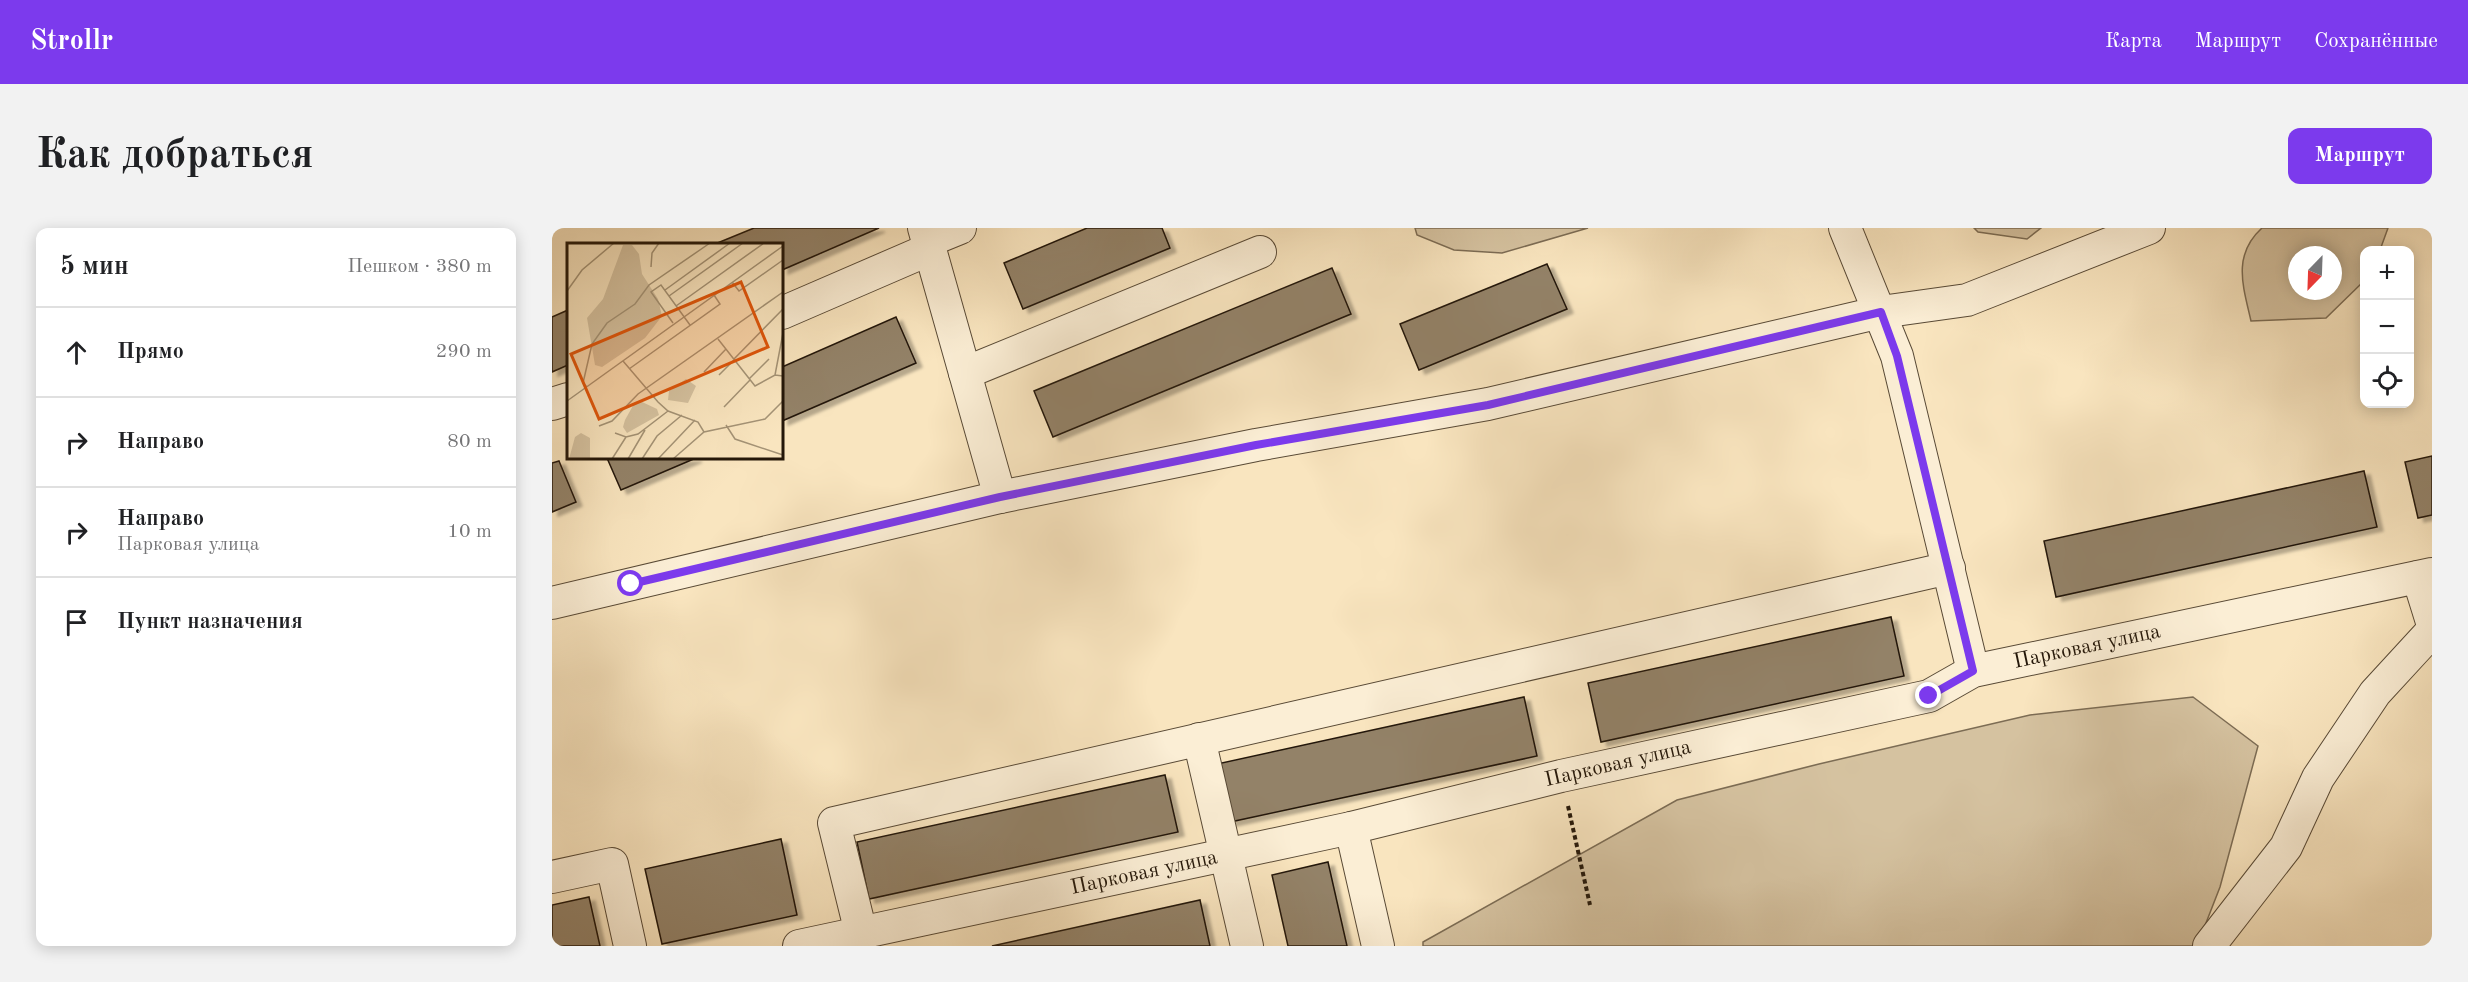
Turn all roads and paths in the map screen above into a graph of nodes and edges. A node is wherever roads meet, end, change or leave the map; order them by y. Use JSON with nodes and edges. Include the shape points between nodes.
{"nodes":[{"id":1,"x":960,"y":228,"type":"edge"},
{"id":2,"x":1845,"y":228,"type":"edge"},
{"id":3,"x":2149,"y":228,"type":"edge"},
{"id":4,"x":928,"y":240,"type":"edge"},
{"id":5,"x":1260,"y":252,"type":"dead end"},
{"id":6,"x":783,"y":312,"type":"edge"},
{"id":7,"x":1881,"y":312,"type":"junction"},
{"id":8,"x":965,"y":373,"type":"junction"},
{"id":9,"x":567,"y":399,"type":"edge"},
{"id":10,"x":552,"y":404,"type":"edge"},
{"id":11,"x":1000,"y":497,"type":"junction"},
{"id":12,"x":1949,"y":568,"type":"junction"},
{"id":13,"x":2425,"y":576,"type":"edge"},
{"id":14,"x":552,"y":603,"type":"edge"},
{"id":15,"x":2432,"y":622,"type":"edge"},
{"id":16,"x":2432,"y":632,"type":"edge"},
{"id":17,"x":1973,"y":671,"type":"junction"},
{"id":18,"x":1199,"y":739,"type":"junction"},
{"id":19,"x":1561,"y":776,"type":"junction"},
{"id":20,"x":1351,"y":828,"type":"junction"},
{"id":21,"x":1226,"y":856,"type":"junction"},
{"id":22,"x":552,"y":877,"type":"edge"},
{"id":23,"x":1590,"y":905,"type":"dead end"},
{"id":24,"x":861,"y":933,"type":"junction"},
{"id":25,"x":630,"y":946,"type":"edge"},
{"id":26,"x":799,"y":946,"type":"edge"},
{"id":27,"x":1247,"y":946,"type":"edge"},
{"id":28,"x":1378,"y":946,"type":"edge"},
{"id":29,"x":2209,"y":946,"type":"edge"}],
"edges":[{"from":1,"to":4,"type":"street"},
{"from":2,"to":7,"type":"street"},
{"from":3,"to":7,"type":"street","via":[[1967,300]]},
{"from":4,"to":6,"type":"street"},
{"from":4,"to":8,"type":"street"},
{"from":5,"to":8,"type":"street"},
{"from":7,"to":11,"type":"street","via":[[1488,405],[1256,445]]},
{"from":7,"to":12,"type":"street","via":[[1897,356]]},
{"from":8,"to":11,"type":"street"},
{"from":9,"to":10,"type":"street"},
{"from":11,"to":14,"type":"street"},
{"from":12,"to":17,"type":"street"},
{"from":12,"to":18,"type":"street"},
{"from":13,"to":15,"type":"street"},
{"from":13,"to":17,"type":"street","name":"Парковая улица"},
{"from":16,"to":29,"type":"street","via":[[2375,693],[2318,778],[2286,847]]},
{"from":17,"to":19,"type":"street","name":"Парковая улица","via":[[1929,696]]},
{"from":18,"to":21,"type":"street"},
{"from":18,"to":24,"type":"street","via":[[834,823]]},
{"from":19,"to":20,"type":"street","name":"Парковая улица"},
{"from":19,"to":23,"type":"path"},
{"from":20,"to":21,"type":"street","name":"Парковая улица"},
{"from":20,"to":28,"type":"street"},
{"from":21,"to":24,"type":"street","name":"Парковая улица"},
{"from":21,"to":27,"type":"street"},
{"from":22,"to":25,"type":"street","via":[[612,864]]},
{"from":24,"to":26,"type":"street","name":"Парковая улица"}]}
